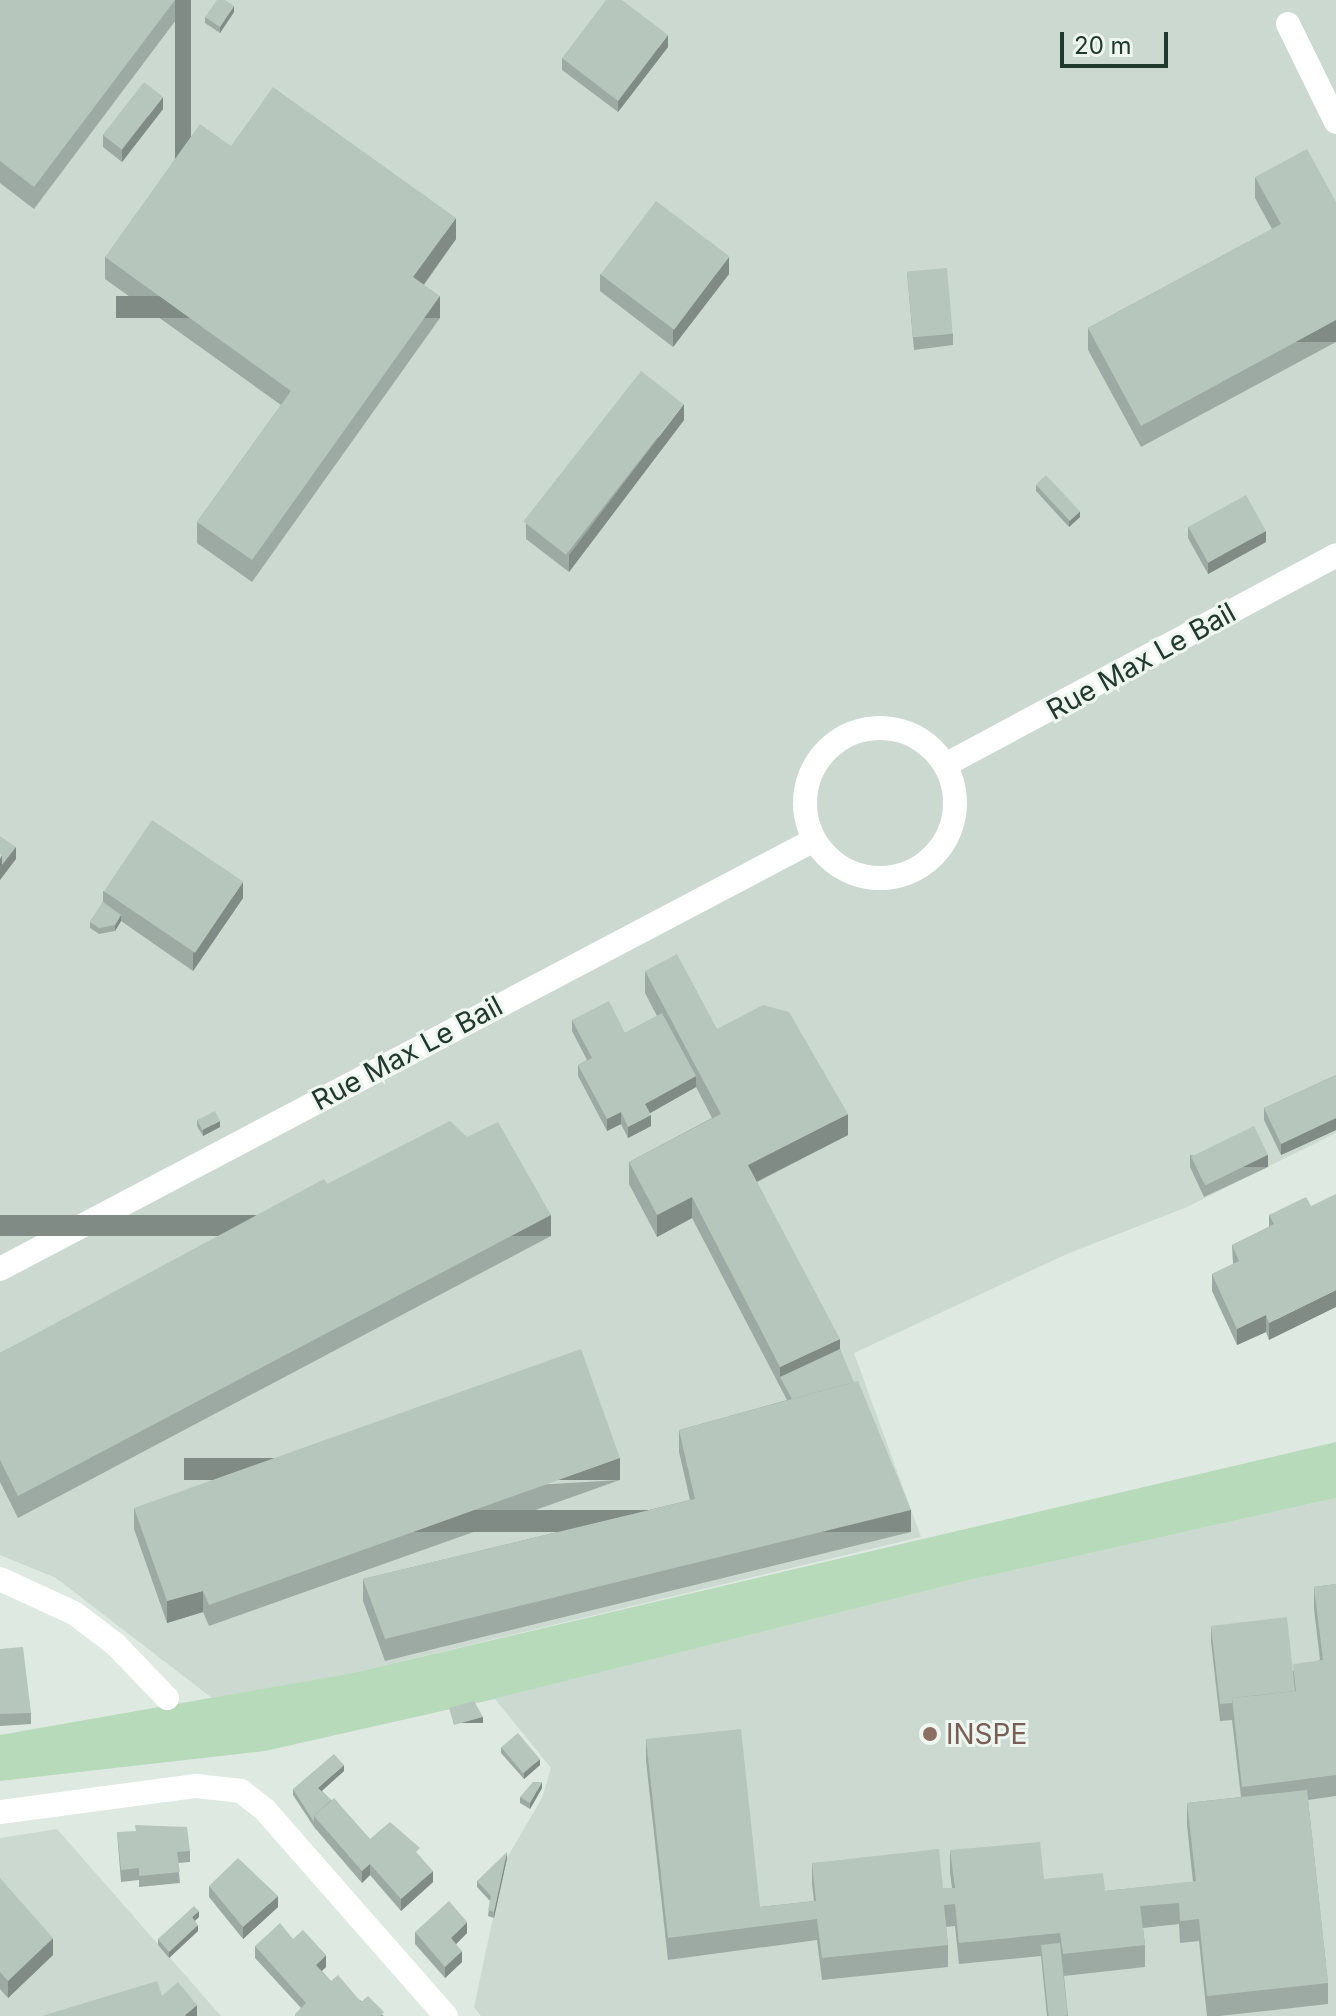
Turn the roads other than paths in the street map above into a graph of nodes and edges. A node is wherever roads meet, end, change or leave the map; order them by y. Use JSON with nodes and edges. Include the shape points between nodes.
{"nodes":[{"id":1,"x":1288,"y":24,"type":"dead end"},
{"id":2,"x":1336,"y":122,"type":"edge"},
{"id":3,"x":1333,"y":565,"type":"edge"},
{"id":4,"x":945,"y":765,"type":"junction"},
{"id":5,"x":814,"y":840,"type":"junction"},
{"id":6,"x":0,"y":1269,"type":"edge"},
{"id":7,"x":0,"y":1579,"type":"edge"},
{"id":8,"x":167,"y":1698,"type":"dead end"},
{"id":9,"x":0,"y":1812,"type":"edge"},
{"id":10,"x":446,"y":2016,"type":"edge"}],
"edges":[{"from":1,"to":2,"type":"street"},
{"from":3,"to":4,"type":"street","name":"Rue Max Le Bail"},
{"from":4,"to":5,"type":"street","via":[[927,744],[899,730],[874,728],[843,737],[821,755],[807,783],[805,811]]},
{"from":4,"to":5,"type":"street","via":[[955,793],[953,823],[941,848],[919,867],[891,878],[860,876],[831,861]]},
{"from":5,"to":6,"type":"street","name":"Rue Max Le Bail"},
{"from":7,"to":8,"type":"street","via":[[74,1613],[115,1644]]},
{"from":9,"to":10,"type":"street","via":[[196,1786],[241,1791],[265,1810]]}]}
